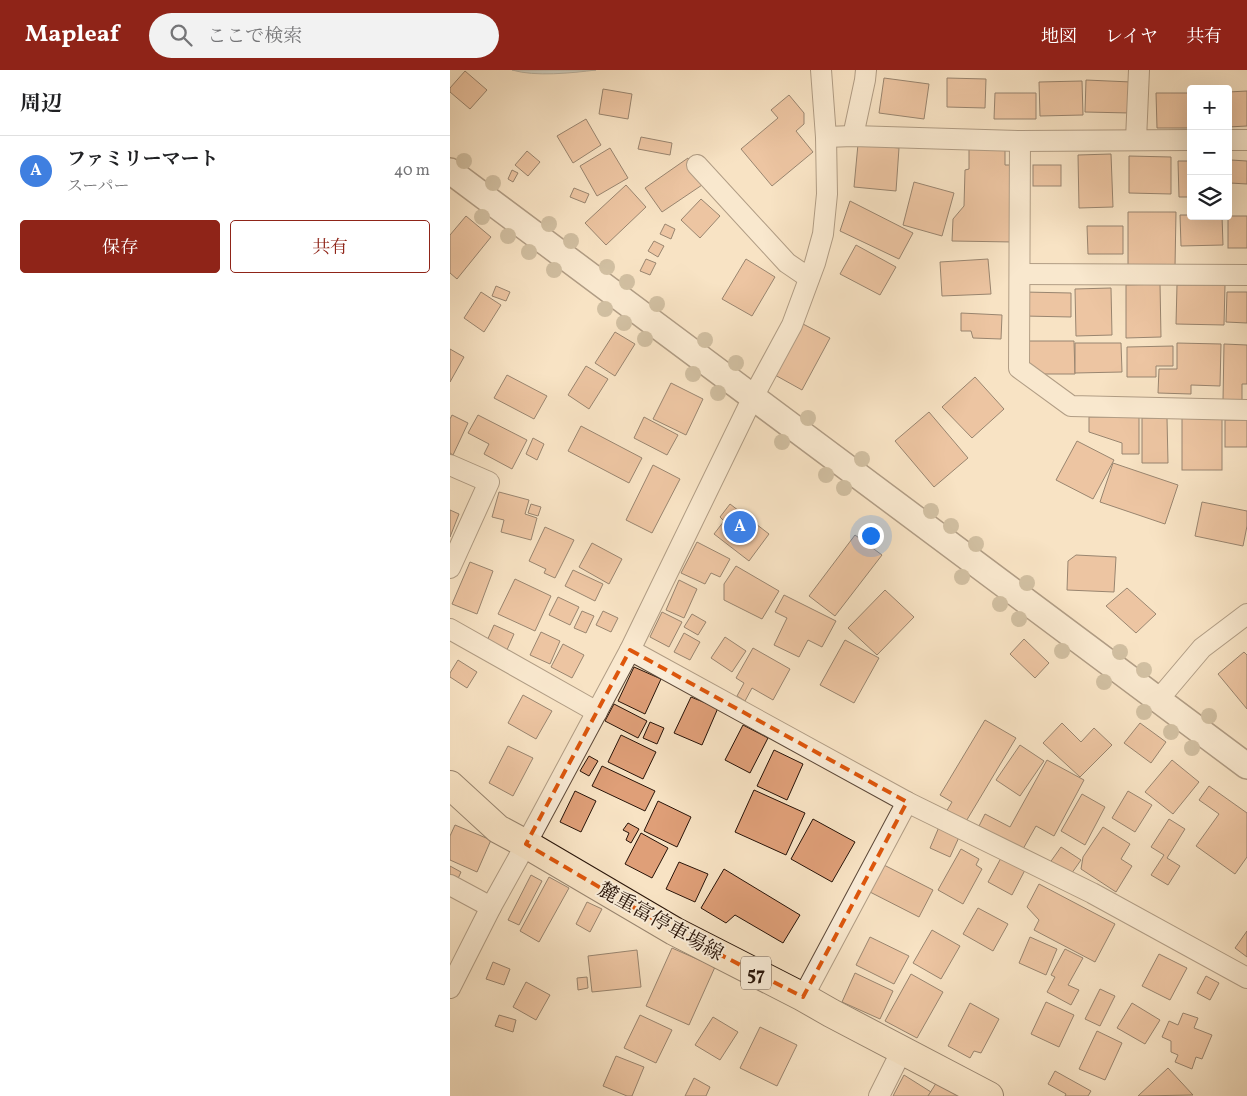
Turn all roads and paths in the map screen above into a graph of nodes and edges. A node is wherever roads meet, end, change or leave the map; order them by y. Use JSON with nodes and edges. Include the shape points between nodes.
{"nodes":[{"id":1,"x":821,"y":70,"type":"edge"},
{"id":2,"x":866,"y":70,"type":"edge"},
{"id":3,"x":1139,"y":70,"type":"edge"},
{"id":4,"x":853,"y":136,"type":"junction"},
{"id":5,"x":826,"y":137,"type":"junction"},
{"id":6,"x":1136,"y":140,"type":"junction"},
{"id":7,"x":1187,"y":140,"type":"edge"},
{"id":8,"x":1232,"y":140,"type":"edge"},
{"id":9,"x":1247,"y":140,"type":"edge"},
{"id":10,"x":1020,"y":141,"type":"junction"},
{"id":11,"x":697,"y":165,"type":"dead end"},
{"id":12,"x":450,"y":170,"type":"edge"},
{"id":13,"x":1020,"y":274,"type":"junction"},
{"id":14,"x":1247,"y":275,"type":"edge"},
{"id":15,"x":809,"y":278,"type":"junction"},
{"id":16,"x":754,"y":397,"type":"junction"},
{"id":17,"x":1247,"y":410,"type":"edge"},
{"id":18,"x":450,"y":465,"type":"edge"},
{"id":19,"x":450,"y":568,"type":"edge"},
{"id":20,"x":1247,"y":614,"type":"edge"},
{"id":21,"x":450,"y":629,"type":"edge"},
{"id":22,"x":630,"y":650,"type":"junction"},
{"id":23,"x":1158,"y":700,"type":"junction"},
{"id":24,"x":597,"y":712,"type":"junction"},
{"id":25,"x":1247,"y":766,"type":"edge"},
{"id":26,"x":450,"y":785,"type":"edge"},
{"id":27,"x":907,"y":802,"type":"junction"},
{"id":28,"x":526,"y":844,"type":"junction"},
{"id":29,"x":450,"y":885,"type":"edge"},
{"id":30,"x":491,"y":907,"type":"junction"},
{"id":31,"x":1247,"y":978,"type":"edge"},
{"id":32,"x":450,"y":988,"type":"edge"},
{"id":33,"x":803,"y":997,"type":"junction"},
{"id":34,"x":902,"y":1050,"type":"junction"},
{"id":35,"x":879,"y":1096,"type":"edge"},
{"id":36,"x":989,"y":1096,"type":"edge"}],
"edges":[{"from":1,"to":5,"type":"street"},
{"from":2,"to":4,"type":"street"},
{"from":3,"to":6,"type":"street"},
{"from":4,"to":5,"type":"street"},
{"from":4,"to":10,"type":"street"},
{"from":5,"to":15,"type":"street","via":[[827,194],[823,234]]},
{"from":6,"to":7,"type":"street"},
{"from":6,"to":10,"type":"street"},
{"from":8,"to":9,"type":"street"},
{"from":10,"to":13,"type":"street"},
{"from":11,"to":15,"type":"street","via":[[787,263]]},
{"from":12,"to":16,"type":"street"},
{"from":13,"to":14,"type":"street"},
{"from":13,"to":17,"type":"street","via":[[1020,368],[1071,406]]},
{"from":15,"to":16,"type":"street","via":[[792,325]]},
{"from":16,"to":22,"type":"street"},
{"from":16,"to":23,"type":"street"},
{"from":18,"to":19,"type":"street","via":[[489,482]]},
{"from":20,"to":23,"type":"street","via":[[1202,648]]},
{"from":21,"to":24,"type":"street"},
{"from":22,"to":24,"type":"street"},
{"from":22,"to":27,"type":"street"},
{"from":23,"to":25,"type":"street"},
{"from":24,"to":28,"type":"street"},
{"from":26,"to":28,"type":"main road","name":"麓重富停車場線","number":"57","via":[[498,829]]},
{"from":27,"to":31,"type":"street","via":[[1092,893]]},
{"from":27,"to":33,"type":"street"},
{"from":28,"to":30,"type":"street"},
{"from":28,"to":33,"type":"main road","name":"麓重富停車場線","number":"57","via":[[674,931]]},
{"from":29,"to":30,"type":"street"},
{"from":30,"to":32,"type":"street"},
{"from":33,"to":34,"type":"main road","name":"麓重富停車場線","number":"57"},
{"from":34,"to":35,"type":"street"},
{"from":34,"to":36,"type":"main road","name":"麓重富停車場線","number":"57"}]}
